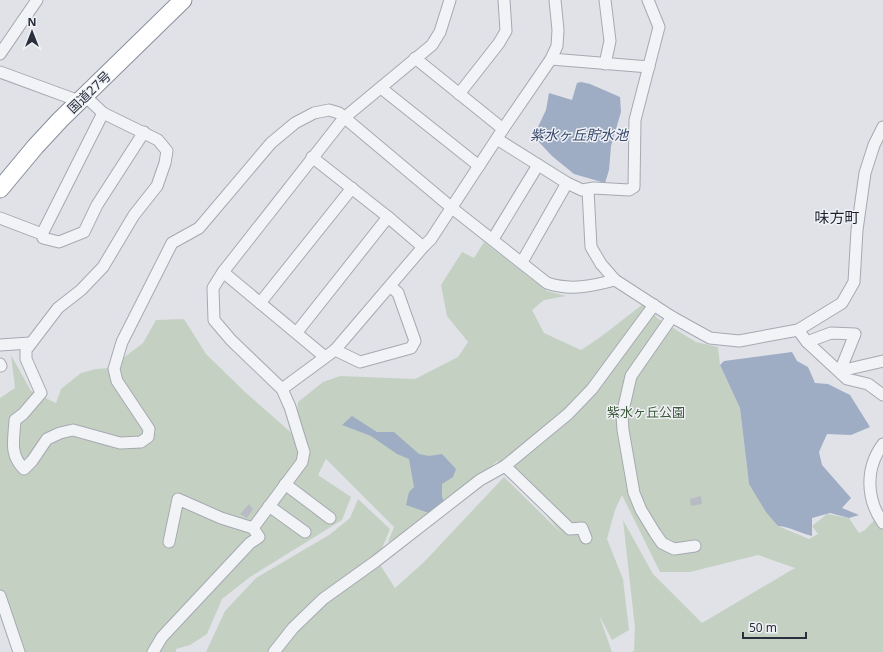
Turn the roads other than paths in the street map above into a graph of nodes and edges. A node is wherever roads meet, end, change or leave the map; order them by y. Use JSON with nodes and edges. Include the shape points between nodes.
{"nodes":[{"id":1,"x":37,"y":0,"type":"edge"},
{"id":2,"x":183,"y":0,"type":"edge"},
{"id":3,"x":450,"y":0,"type":"edge"},
{"id":4,"x":504,"y":0,"type":"edge"},
{"id":5,"x":554,"y":0,"type":"edge"},
{"id":6,"x":605,"y":0,"type":"edge"},
{"id":7,"x":648,"y":0,"type":"edge"},
{"id":8,"x":0,"y":54,"type":"edge"},
{"id":9,"x":415,"y":58,"type":"junction"},
{"id":10,"x":551,"y":59,"type":"junction"},
{"id":11,"x":604,"y":64,"type":"junction"},
{"id":12,"x":649,"y":67,"type":"junction"},
{"id":13,"x":0,"y":72,"type":"edge"},
{"id":14,"x":381,"y":88,"type":"junction"},
{"id":15,"x":459,"y":94,"type":"junction"},
{"id":16,"x":82,"y":99,"type":"junction"},
{"id":17,"x":103,"y":112,"type":"junction"},
{"id":18,"x":344,"y":118,"type":"junction"},
{"id":19,"x":883,"y":128,"type":"edge"},
{"id":20,"x":503,"y":129,"type":"junction"},
{"id":21,"x":144,"y":132,"type":"junction"},
{"id":22,"x":497,"y":139,"type":"junction"},
{"id":23,"x":312,"y":157,"type":"junction"},
{"id":24,"x":538,"y":165,"type":"junction"},
{"id":25,"x":479,"y":166,"type":"junction"},
{"id":26,"x":567,"y":183,"type":"junction"},
{"id":27,"x":352,"y":188,"type":"junction"},
{"id":28,"x":0,"y":189,"type":"edge"},
{"id":29,"x":588,"y":190,"type":"junction"},
{"id":30,"x":452,"y":208,"type":"junction"},
{"id":31,"x":388,"y":217,"type":"junction"},
{"id":32,"x":0,"y":218,"type":"edge"},
{"id":33,"x":42,"y":234,"type":"junction"},
{"id":34,"x":493,"y":239,"type":"junction"},
{"id":35,"x":423,"y":247,"type":"junction"},
{"id":36,"x":522,"y":262,"type":"junction"},
{"id":37,"x":223,"y":272,"type":"junction"},
{"id":38,"x":615,"y":280,"type":"junction"},
{"id":39,"x":390,"y":286,"type":"junction"},
{"id":40,"x":260,"y":302,"type":"junction"},
{"id":41,"x":654,"y":305,"type":"junction"},
{"id":42,"x":672,"y":316,"type":"junction"},
{"id":43,"x":798,"y":330,"type":"junction"},
{"id":44,"x":297,"y":332,"type":"junction"},
{"id":45,"x":807,"y":342,"type":"junction"},
{"id":46,"x":30,"y":343,"type":"junction"},
{"id":47,"x":0,"y":345,"type":"edge"},
{"id":48,"x":335,"y":350,"type":"junction"},
{"id":49,"x":325,"y":357,"type":"junction"},
{"id":50,"x":883,"y":361,"type":"edge"},
{"id":51,"x":282,"y":389,"type":"junction"},
{"id":52,"x":883,"y":395,"type":"edge"},
{"id":53,"x":883,"y":444,"type":"edge"},
{"id":54,"x":505,"y":466,"type":"junction"},
{"id":55,"x":285,"y":484,"type":"junction"},
{"id":56,"x":269,"y":506,"type":"junction"},
{"id":57,"x":330,"y":518,"type":"dead end"},
{"id":58,"x":883,"y":523,"type":"edge"},
{"id":59,"x":253,"y":528,"type":"junction"},
{"id":60,"x":305,"y":532,"type":"dead end"},
{"id":61,"x":586,"y":538,"type":"dead end"},
{"id":62,"x":169,"y":542,"type":"dead end"},
{"id":63,"x":695,"y":546,"type":"dead end"},
{"id":64,"x":0,"y":596,"type":"edge"},
{"id":65,"x":19,"y":652,"type":"edge"},
{"id":66,"x":153,"y":652,"type":"edge"},
{"id":67,"x":274,"y":652,"type":"edge"}],
"edges":[{"from":1,"to":8,"type":"street"},
{"from":2,"to":16,"type":"highway","name":"国道27号"},
{"from":3,"to":9,"type":"street","via":[[440,32],[432,45]]},
{"from":4,"to":15,"type":"street","via":[[506,31],[500,44]]},
{"from":5,"to":10,"type":"street","via":[[558,30],[557,46]]},
{"from":6,"to":11,"type":"street","via":[[610,41]]},
{"from":7,"to":12,"type":"street","via":[[659,27]]},
{"from":9,"to":14,"type":"street"},
{"from":9,"to":15,"type":"street"},
{"from":10,"to":11,"type":"street"},
{"from":10,"to":20,"type":"street"},
{"from":11,"to":12,"type":"street"},
{"from":12,"to":29,"type":"street","via":[[635,120],[634,187],[629,190]]},
{"from":13,"to":16,"type":"street"},
{"from":14,"to":18,"type":"street"},
{"from":14,"to":25,"type":"street"},
{"from":15,"to":20,"type":"street"},
{"from":16,"to":17,"type":"street"},
{"from":16,"to":28,"type":"highway","name":"国道27号","via":[[35,147]]},
{"from":17,"to":21,"type":"street"},
{"from":17,"to":33,"type":"street"},
{"from":18,"to":23,"type":"street"},
{"from":18,"to":30,"type":"street"},
{"from":18,"to":46,"type":"street","via":[[339,113],[328,110],[314,113],[296,124],[271,143],[198,228],[172,243],[122,342],[114,370],[117,381],[149,429],[148,437],[141,442],[120,444],[73,430],[60,433],[47,439],[24,469],[16,461],[12,443],[15,420],[41,393],[26,359],[26,350]]},
{"from":19,"to":43,"type":"street","via":[[874,145],[865,173],[856,230],[854,282],[842,302]]},
{"from":20,"to":22,"type":"street"},
{"from":21,"to":33,"type":"street","via":[[84,232],[59,242],[43,238]]},
{"from":21,"to":46,"type":"street","via":[[158,140],[167,151],[166,163],[157,186],[134,215],[103,267],[81,290],[58,308]]},
{"from":22,"to":24,"type":"street"},
{"from":22,"to":25,"type":"street"},
{"from":23,"to":27,"type":"street"},
{"from":23,"to":37,"type":"street"},
{"from":24,"to":26,"type":"street"},
{"from":24,"to":34,"type":"street"},
{"from":25,"to":30,"type":"street"},
{"from":26,"to":29,"type":"street"},
{"from":26,"to":36,"type":"street"},
{"from":27,"to":31,"type":"street"},
{"from":27,"to":40,"type":"street"},
{"from":29,"to":38,"type":"street","via":[[591,247]]},
{"from":30,"to":34,"type":"street"},
{"from":30,"to":35,"type":"street","via":[[432,239]]},
{"from":31,"to":35,"type":"street"},
{"from":31,"to":44,"type":"street"},
{"from":32,"to":33,"type":"street"},
{"from":34,"to":36,"type":"street"},
{"from":35,"to":39,"type":"street"},
{"from":36,"to":38,"type":"street","via":[[548,283],[561,288],[590,287]]},
{"from":37,"to":40,"type":"street"},
{"from":37,"to":51,"type":"street","via":[[213,288],[214,320]]},
{"from":38,"to":41,"type":"street"},
{"from":39,"to":48,"type":"street"},
{"from":39,"to":48,"type":"street","via":[[398,293],[415,341],[411,348],[360,362]]},
{"from":40,"to":44,"type":"street"},
{"from":41,"to":42,"type":"street"},
{"from":41,"to":54,"type":"street","via":[[592,389],[568,414]]},
{"from":42,"to":43,"type":"street","via":[[710,338],[758,338]]},
{"from":42,"to":63,"type":"street","via":[[631,376],[622,415],[623,430],[634,493],[655,533],[662,543],[674,549]]},
{"from":43,"to":45,"type":"street"},
{"from":44,"to":49,"type":"street"},
{"from":45,"to":50,"type":"street","via":[[831,333],[855,334],[840,371]]},
{"from":45,"to":52,"type":"street","via":[[847,379],[868,384]]},
{"from":46,"to":47,"type":"street"},
{"from":48,"to":49,"type":"street"},
{"from":49,"to":51,"type":"street"},
{"from":51,"to":55,"type":"street","via":[[304,452],[302,462]]},
{"from":53,"to":58,"type":"street","via":[[871,467],[870,489],[874,509]]},
{"from":54,"to":61,"type":"street","via":[[570,529],[582,528]]},
{"from":54,"to":67,"type":"street","via":[[480,480],[324,599],[293,628]]},
{"from":55,"to":56,"type":"street"},
{"from":55,"to":57,"type":"street"},
{"from":56,"to":59,"type":"street"},
{"from":56,"to":60,"type":"street"},
{"from":59,"to":62,"type":"street","via":[[221,518],[178,499]]},
{"from":59,"to":66,"type":"street","via":[[259,537],[250,543],[181,616]]},
{"from":64,"to":65,"type":"street"}]}
